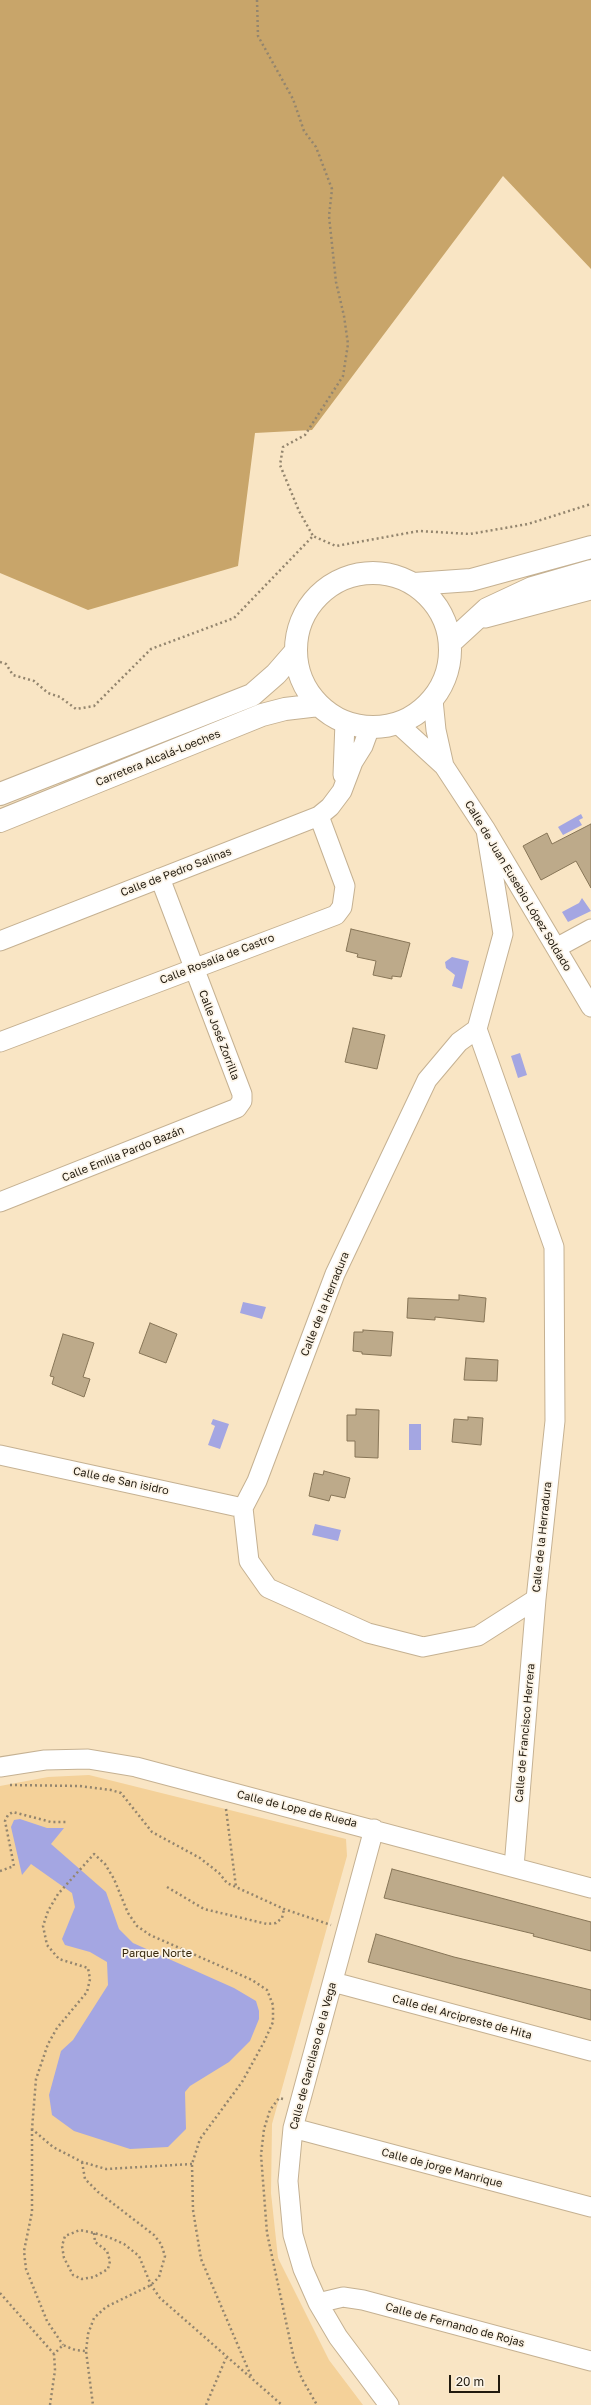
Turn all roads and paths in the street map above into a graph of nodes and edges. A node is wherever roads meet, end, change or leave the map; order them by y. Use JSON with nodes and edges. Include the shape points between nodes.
{"nodes":[{"id":1,"x":257,"y":0,"type":"edge"},
{"id":2,"x":591,"y":504,"type":"edge"},
{"id":3,"x":313,"y":536,"type":"junction"},
{"id":4,"x":591,"y":547,"type":"edge"},
{"id":5,"x":591,"y":571,"type":"edge"},
{"id":6,"x":414,"y":584,"type":"junction"},
{"id":7,"x":591,"y":590,"type":"edge"},
{"id":8,"x":472,"y":621,"type":"junction"},
{"id":9,"x":450,"y":643,"type":"junction"},
{"id":10,"x":296,"y":652,"type":"junction"},
{"id":11,"x":0,"y":662,"type":"edge"},
{"id":12,"x":433,"y":700,"type":"junction"},
{"id":13,"x":319,"y":705,"type":"junction"},
{"id":14,"x":345,"y":722,"type":"junction"},
{"id":15,"x":397,"y":723,"type":"junction"},
{"id":16,"x":370,"y":727,"type":"junction"},
{"id":17,"x":444,"y":766,"type":"junction"},
{"id":18,"x":342,"y":791,"type":"junction"},
{"id":19,"x":0,"y":794,"type":"edge"},
{"id":20,"x":319,"y":816,"type":"junction"},
{"id":21,"x":0,"y":821,"type":"edge"},
{"id":22,"x":486,"y":830,"type":"junction"},
{"id":23,"x":160,"y":878,"type":"junction"},
{"id":24,"x":591,"y":929,"type":"edge"},
{"id":25,"x":0,"y":941,"type":"edge"},
{"id":26,"x":556,"y":948,"type":"junction"},
{"id":27,"x":193,"y":968,"type":"junction"},
{"id":28,"x":591,"y":1007,"type":"edge"},
{"id":29,"x":477,"y":1029,"type":"junction"},
{"id":30,"x":0,"y":1042,"type":"edge"},
{"id":31,"x":242,"y":1101,"type":"joint"},
{"id":32,"x":0,"y":1202,"type":"edge"},
{"id":33,"x":0,"y":1455,"type":"edge"},
{"id":34,"x":243,"y":1508,"type":"junction"},
{"id":35,"x":536,"y":1598,"type":"junction"},
{"id":36,"x":0,"y":1767,"type":"edge"},
{"id":37,"x":8,"y":1785,"type":"dead end"},
{"id":38,"x":226,"y":1807,"type":"dead end"},
{"id":39,"x":66,"y":1822,"type":"dead end"},
{"id":40,"x":374,"y":1829,"type":"junction"},
{"id":41,"x":514,"y":1867,"type":"junction"},
{"id":42,"x":0,"y":1871,"type":"edge"},
{"id":43,"x":167,"y":1887,"type":"dead end"},
{"id":44,"x":236,"y":1888,"type":"junction"},
{"id":45,"x":591,"y":1888,"type":"edge"},
{"id":46,"x":284,"y":1909,"type":"junction"},
{"id":47,"x":331,"y":1925,"type":"dead end"},
{"id":48,"x":333,"y":1982,"type":"junction"},
{"id":49,"x":591,"y":2051,"type":"edge"},
{"id":50,"x":294,"y":2128,"type":"junction"},
{"id":51,"x":32,"y":2129,"type":"junction"},
{"id":52,"x":82,"y":2162,"type":"junction"},
{"id":53,"x":192,"y":2164,"type":"junction"},
{"id":54,"x":591,"y":2207,"type":"edge"},
{"id":55,"x":94,"y":2233,"type":"junction"},
{"id":56,"x":151,"y":2285,"type":"junction"},
{"id":57,"x":0,"y":2293,"type":"edge"},
{"id":58,"x":318,"y":2303,"type":"junction"},
{"id":59,"x":63,"y":2345,"type":"junction"},
{"id":60,"x":86,"y":2351,"type":"junction"},
{"id":61,"x":54,"y":2354,"type":"junction"},
{"id":62,"x":226,"y":2358,"type":"junction"},
{"id":63,"x":591,"y":2361,"type":"edge"},
{"id":64,"x":251,"y":2376,"type":"junction"},
{"id":65,"x":50,"y":2405,"type":"edge"},
{"id":66,"x":93,"y":2405,"type":"edge"},
{"id":67,"x":206,"y":2405,"type":"edge"},
{"id":68,"x":282,"y":2405,"type":"edge"},
{"id":69,"x":389,"y":2405,"type":"edge"}],
"edges":[{"from":1,"to":3,"type":"path","via":[[258,36],[293,99],[304,131],[316,147],[332,190],[329,216],[336,282],[348,344],[342,376],[305,435],[283,447],[280,465],[299,511]]},
{"from":2,"to":3,"type":"path","via":[[528,524],[470,534],[419,531],[336,546]]},
{"from":3,"to":11,"type":"path","via":[[234,618],[151,649],[94,706],[76,709],[60,697],[48,693],[34,681],[13,675],[6,664]]},
{"from":4,"to":6,"type":"main road","via":[[471,580]]},
{"from":5,"to":8,"type":"main road","via":[[532,588],[487,609]]},
{"from":6,"to":9,"type":"main road","via":[[428,595],[439,609],[447,626]]},
{"from":6,"to":10,"type":"main road","via":[[395,576],[375,572],[354,575],[335,582],[318,595],[306,612],[298,631]]},
{"from":7,"to":8,"type":"street"},
{"from":8,"to":9,"type":"main road"},
{"from":9,"to":12,"type":"main road","via":[[448,666]]},
{"from":10,"to":13,"type":"main road","via":[[304,683]]},
{"from":10,"to":19,"type":"main road","via":[[276,674],[252,694]]},
{"from":12,"to":15,"type":"main road","via":[[414,716]]},
{"from":12,"to":17,"type":"street","name":"Calle de Juan Eusebio López Soldado"},
{"from":13,"to":14,"type":"main road"},
{"from":13,"to":21,"type":"main road","name":"Carretera Alcalá-Loeches","via":[[262,715]]},
{"from":14,"to":16,"type":"main road"},
{"from":14,"to":18,"type":"street"},
{"from":15,"to":16,"type":"main road"},
{"from":15,"to":17,"type":"street","name":"Calle de Juan Eusebio López Soldado"},
{"from":16,"to":18,"type":"street","name":"Calle de Pedro Salinas"},
{"from":17,"to":22,"type":"street","name":"Calle de Juan Eusebio López Soldado"},
{"from":18,"to":20,"type":"street","name":"Calle de Pedro Salinas","via":[[330,807]]},
{"from":20,"to":23,"type":"street","name":"Calle de Pedro Salinas"},
{"from":20,"to":27,"type":"street","name":"Calle Rosalía de Castro","via":[[345,886],[342,906],[336,915]]},
{"from":22,"to":26,"type":"street","name":"Calle de Juan Eusebio López Soldado"},
{"from":22,"to":29,"type":"street","via":[[503,934]]},
{"from":23,"to":25,"type":"street","name":"Calle de Pedro Salinas"},
{"from":23,"to":27,"type":"street","name":"Calle José Zorrilla"},
{"from":24,"to":26,"type":"street"},
{"from":26,"to":28,"type":"street","name":"Calle de Juan Eusebio López Soldado"},
{"from":27,"to":30,"type":"street","name":"Calle Rosalía de Castro"},
{"from":27,"to":31,"type":"street","name":"Calle José Zorrilla","via":[[242,1094]]},
{"from":29,"to":34,"type":"street","name":"Calle de la Herradura","via":[[459,1042],[427,1080],[335,1274],[257,1481]]},
{"from":29,"to":35,"type":"street","name":"Calle de la Herradura","via":[[554,1248],[555,1421]]},
{"from":31,"to":32,"type":"street","name":"Calle Emilia Pardo Bazán","via":[[237,1108]]},
{"from":33,"to":34,"type":"street","name":"Calle de San isidro"},
{"from":34,"to":35,"type":"street","name":"Calle de la Herradura","via":[[249,1561],[268,1588],[368,1633],[423,1647],[478,1636]]},
{"from":35,"to":41,"type":"street","name":"Calle de Francisco Herrera"},
{"from":36,"to":40,"type":"street","name":"Calle de Lope de Rueda","via":[[45,1760],[88,1759],[136,1767]]},
{"from":37,"to":44,"type":"path","via":[[80,1786],[121,1793],[152,1832],[200,1858]]},
{"from":38,"to":44,"type":"path"},
{"from":39,"to":42,"type":"path","via":[[51,1822],[13,1812],[8,1815],[6,1821],[14,1866]]},
{"from":40,"to":41,"type":"street","name":"Calle de Lope de Rueda"},
{"from":40,"to":48,"type":"street","name":"Calle de Garcilaso de la Vega"},
{"from":41,"to":45,"type":"street","name":"Calle de Lope de Rueda"},
{"from":43,"to":46,"type":"path","via":[[204,1909],[267,1924],[276,1923],[282,1918]]},
{"from":44,"to":46,"type":"path"},
{"from":46,"to":47,"type":"path"},
{"from":48,"to":49,"type":"street","name":"Calle del Arcipreste de Hita"},
{"from":48,"to":50,"type":"street","name":"Calle de Garcilaso de la Vega"},
{"from":50,"to":54,"type":"street","name":"Calle de jorge Manrique"},
{"from":50,"to":58,"type":"street","name":"Calle de Garcilaso de la Vega","via":[[288,2181],[293,2235],[303,2269]]},
{"from":51,"to":52,"type":"path","via":[[53,2147]]},
{"from":51,"to":53,"type":"path","via":[[36,2079],[48,2044],[57,2028],[87,1992],[90,1979],[88,1968],[59,1959],[47,1945],[43,1926],[58,1894],[94,1854],[105,1864],[114,1879],[128,1913],[137,1926],[150,1935],[252,1980],[267,1990],[273,2005],[273,2022],[264,2042],[242,2082],[200,2139]]},
{"from":51,"to":59,"type":"path","via":[[32,2212],[24,2251],[26,2269],[46,2322]]},
{"from":52,"to":53,"type":"path","via":[[106,2169]]},
{"from":52,"to":56,"type":"path","via":[[85,2179],[161,2244],[165,2256],[164,2265],[159,2277]]},
{"from":53,"to":64,"type":"path","via":[[193,2210],[201,2259]]},
{"from":55,"to":55,"type":"path","via":[[95,2242],[107,2251],[110,2261],[108,2269],[94,2277],[82,2279],[73,2275],[64,2258],[62,2246],[66,2236],[80,2230]]},
{"from":55,"to":56,"type":"path","via":[[124,2244],[139,2256]]},
{"from":56,"to":60,"type":"path","via":[[106,2307],[94,2318],[88,2334]]},
{"from":56,"to":62,"type":"path","via":[[160,2298]]},
{"from":57,"to":61,"type":"path"},
{"from":58,"to":63,"type":"street","name":"Calle de Fernando de Rojas","via":[[343,2297],[363,2300]]},
{"from":58,"to":69,"type":"street","name":"Calle de Garcilaso de la Vega","via":[[338,2337]]},
{"from":59,"to":60,"type":"path"},
{"from":59,"to":61,"type":"path"},
{"from":60,"to":66,"type":"path"},
{"from":61,"to":65,"type":"path","via":[[55,2370]]},
{"from":62,"to":64,"type":"path"},
{"from":62,"to":67,"type":"path"},
{"from":64,"to":68,"type":"path"}]}
